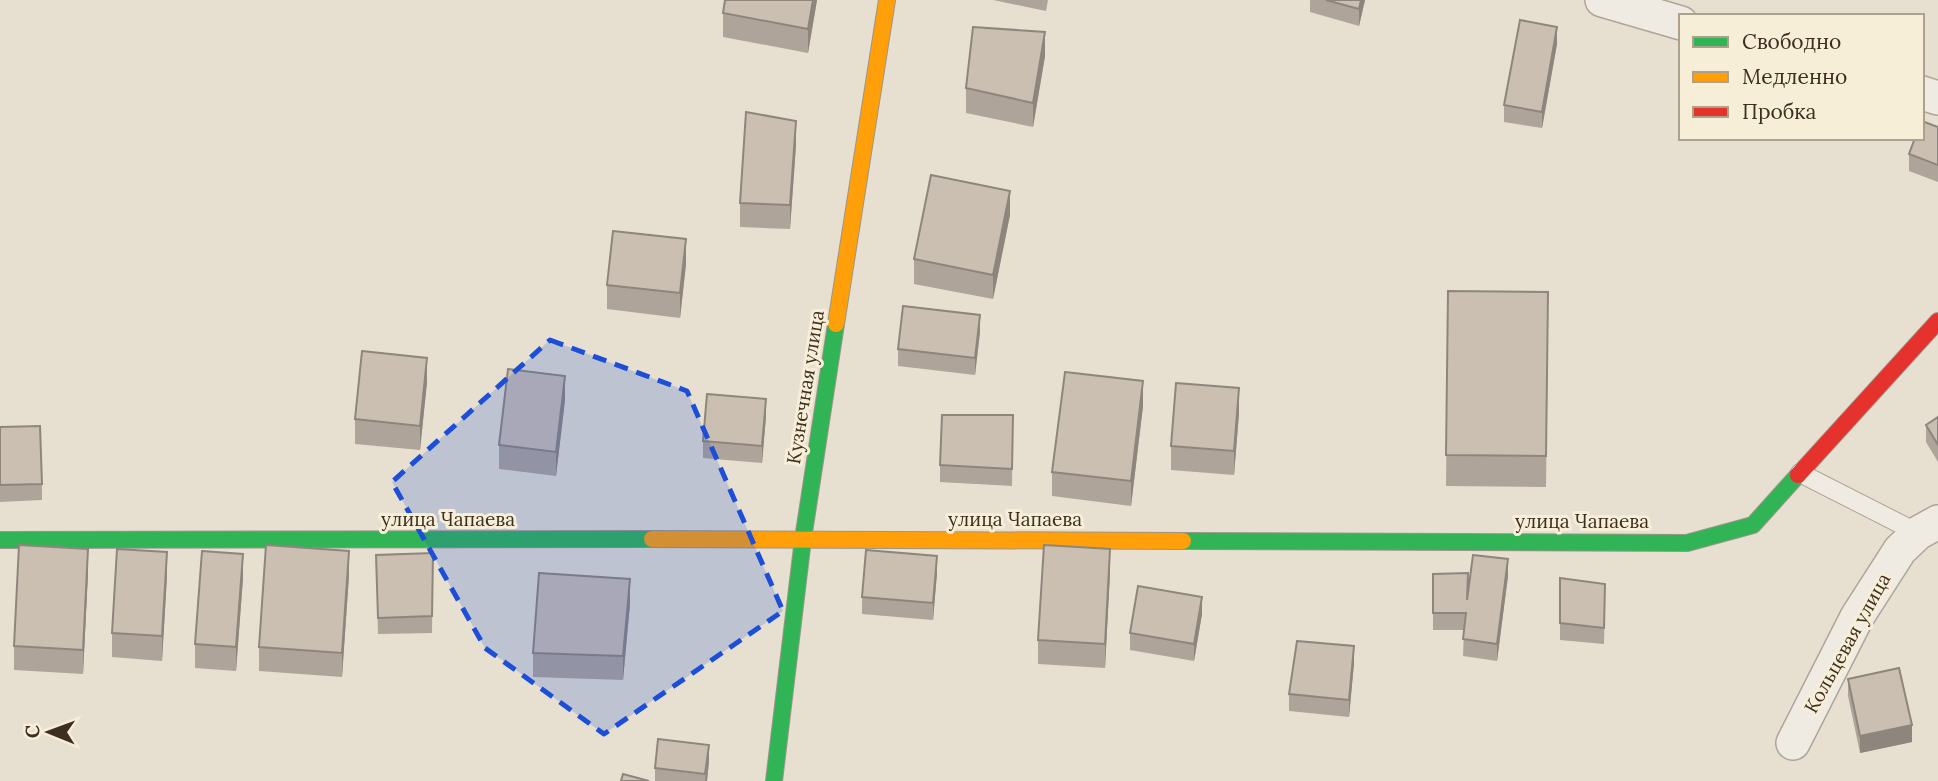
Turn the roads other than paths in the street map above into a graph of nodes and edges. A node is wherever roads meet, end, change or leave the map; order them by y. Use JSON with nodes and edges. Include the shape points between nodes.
{"nodes":[{"id":1,"x":887,"y":0,"type":"edge"},
{"id":2,"x":1602,"y":0,"type":"edge"},
{"id":3,"x":1679,"y":22,"type":"edge"},
{"id":4,"x":1938,"y":321,"type":"edge"},
{"id":5,"x":1800,"y":473,"type":"junction"},
{"id":6,"x":1928,"y":528,"type":"edge"},
{"id":7,"x":803,"y":539,"type":"junction"},
{"id":8,"x":0,"y":540,"type":"edge"},
{"id":9,"x":1793,"y":743,"type":"dead end"},
{"id":10,"x":774,"y":781,"type":"edge"}],
"edges":[{"from":1,"to":7,"type":"street","name":"Кузнечная улица"},
{"from":2,"to":3,"type":"street"},
{"from":4,"to":5,"type":"street","name":"улица Чапаева"},
{"from":5,"to":6,"type":"lane"},
{"from":5,"to":7,"type":"street","name":"улица Чапаева","via":[[1753,525],[1687,543]]},
{"from":6,"to":9,"type":"street","name":"Кольцевая улица","via":[[1900,550],[1857,617]]},
{"from":7,"to":8,"type":"street","name":"улица Чапаева"},
{"from":7,"to":10,"type":"street","name":"Кузнечная улица"}]}
